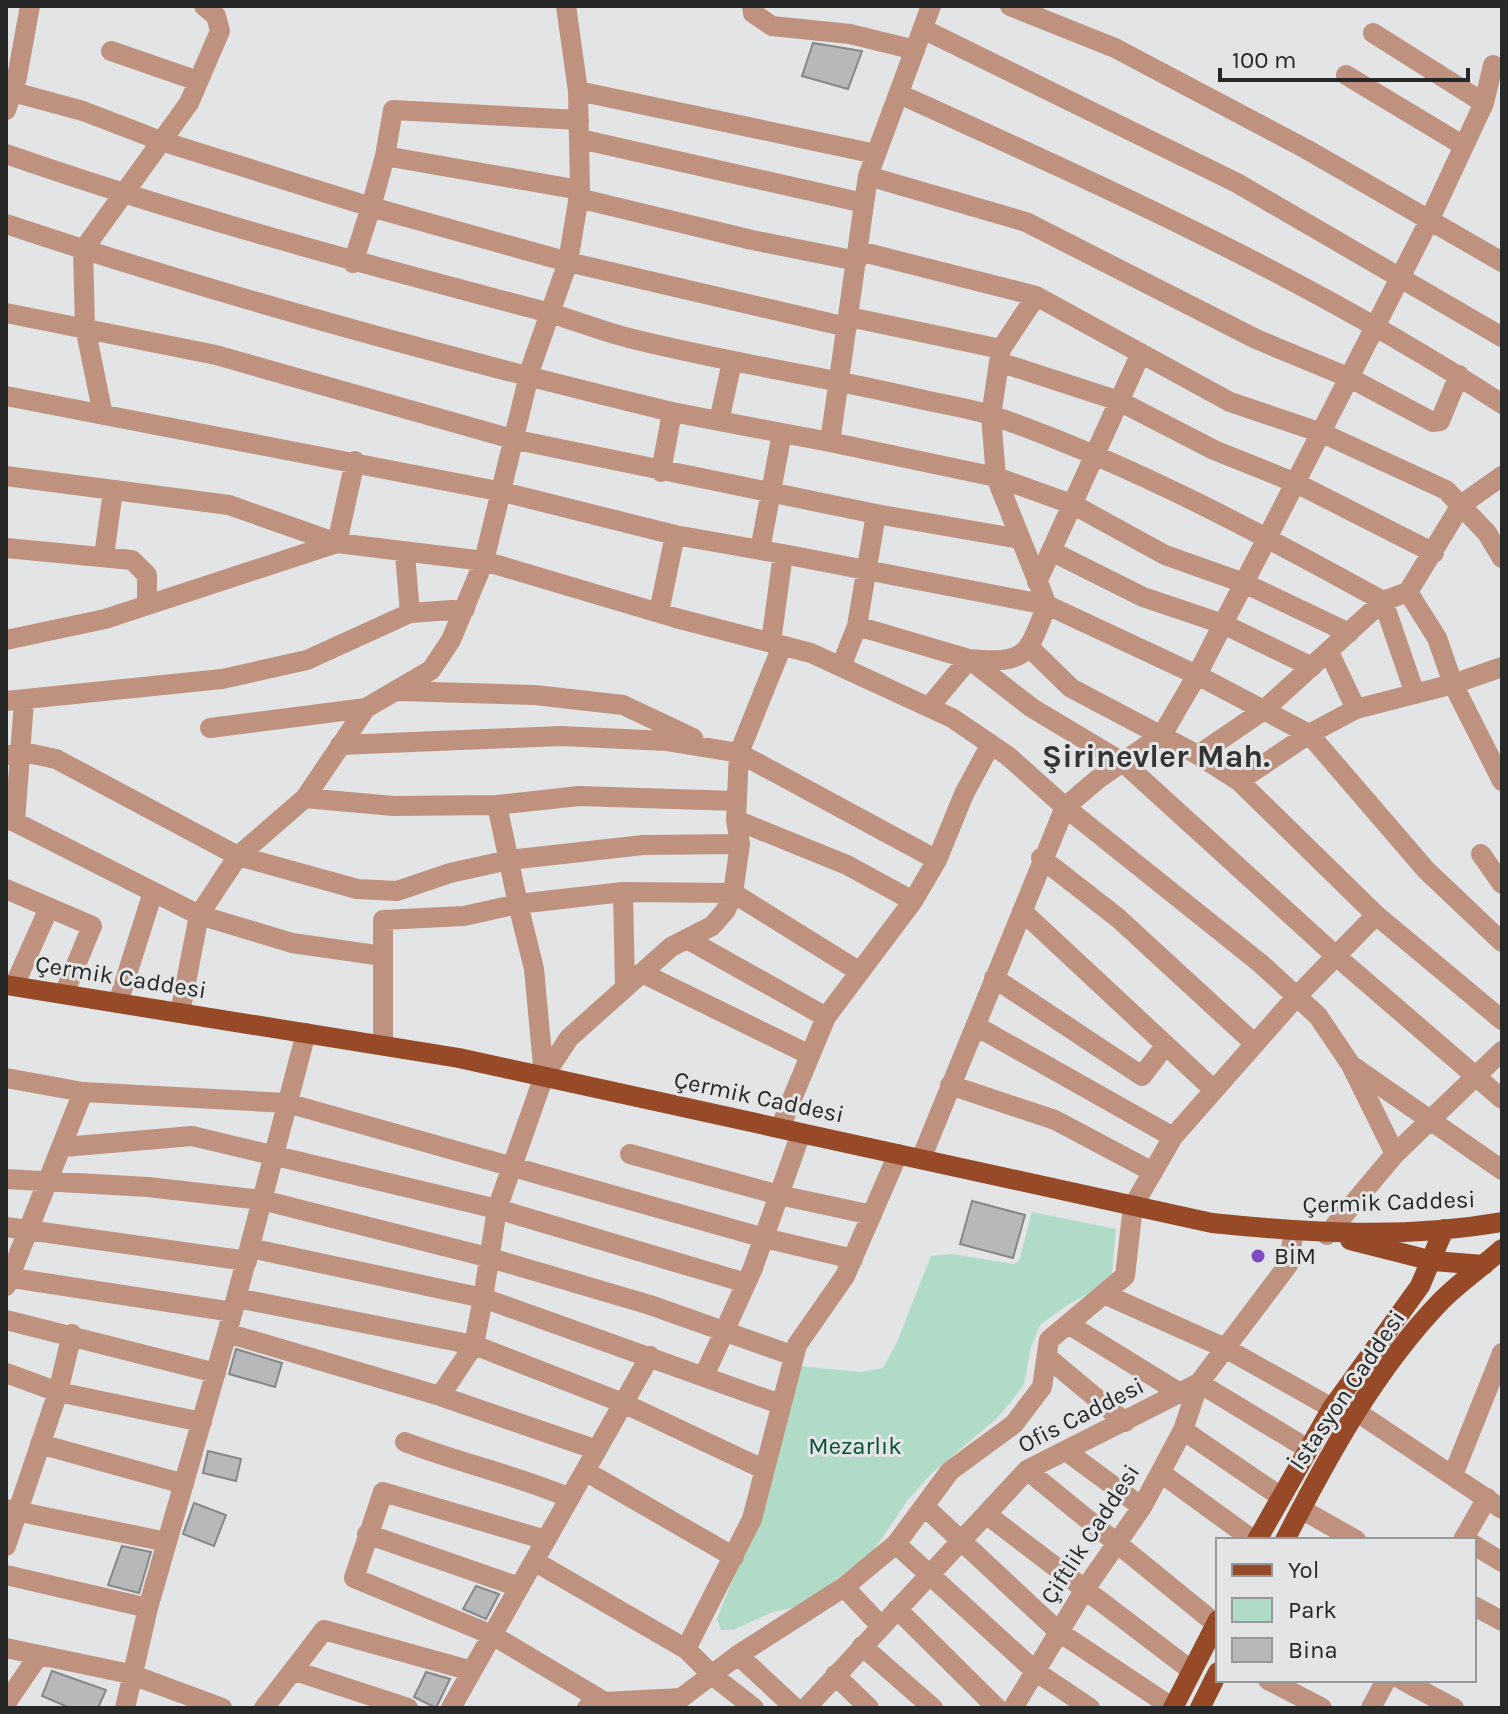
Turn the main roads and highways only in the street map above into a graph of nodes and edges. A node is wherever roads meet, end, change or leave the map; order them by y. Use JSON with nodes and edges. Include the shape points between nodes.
{"nodes":[{"id":1,"x":10,"y":986,"type":"edge"},
{"id":2,"x":1502,"y":1222,"type":"edge"},
{"id":3,"x":1444,"y":1229,"type":"junction"},
{"id":4,"x":1327,"y":1235,"type":"junction"},
{"id":5,"x":1502,"y":1249,"type":"edge"},
{"id":6,"x":1433,"y":1261,"type":"junction"},
{"id":7,"x":1484,"y":1265,"type":"junction"},
{"id":8,"x":1256,"y":1538,"type":"edge"},
{"id":9,"x":1286,"y":1538,"type":"edge"},
{"id":10,"x":1216,"y":1624,"type":"edge"},
{"id":11,"x":1216,"y":1676,"type":"edge"},
{"id":12,"x":1173,"y":1708,"type":"edge"},
{"id":13,"x":1200,"y":1708,"type":"edge"}],
"edges":[{"from":1,"to":4,"type":"main road","name":"Çermik Caddesi","via":[[383,1045],[1212,1223]]},
{"from":2,"to":3,"type":"main road","name":"Çermik Caddesi"},
{"from":3,"to":4,"type":"main road","name":"Çermik Caddesi"},
{"from":3,"to":6,"type":"main road"},
{"from":4,"to":6,"type":"main road"},
{"from":5,"to":7,"type":"main road","name":"İstasyon Caddesi"},
{"from":6,"to":7,"type":"main road"},
{"from":6,"to":8,"type":"main road","via":[[1332,1408]]},
{"from":7,"to":9,"type":"main road","name":"İstasyon Caddesi","via":[[1419,1325],[1357,1412]]},
{"from":10,"to":12,"type":"main road"},
{"from":11,"to":13,"type":"main road"}]}
